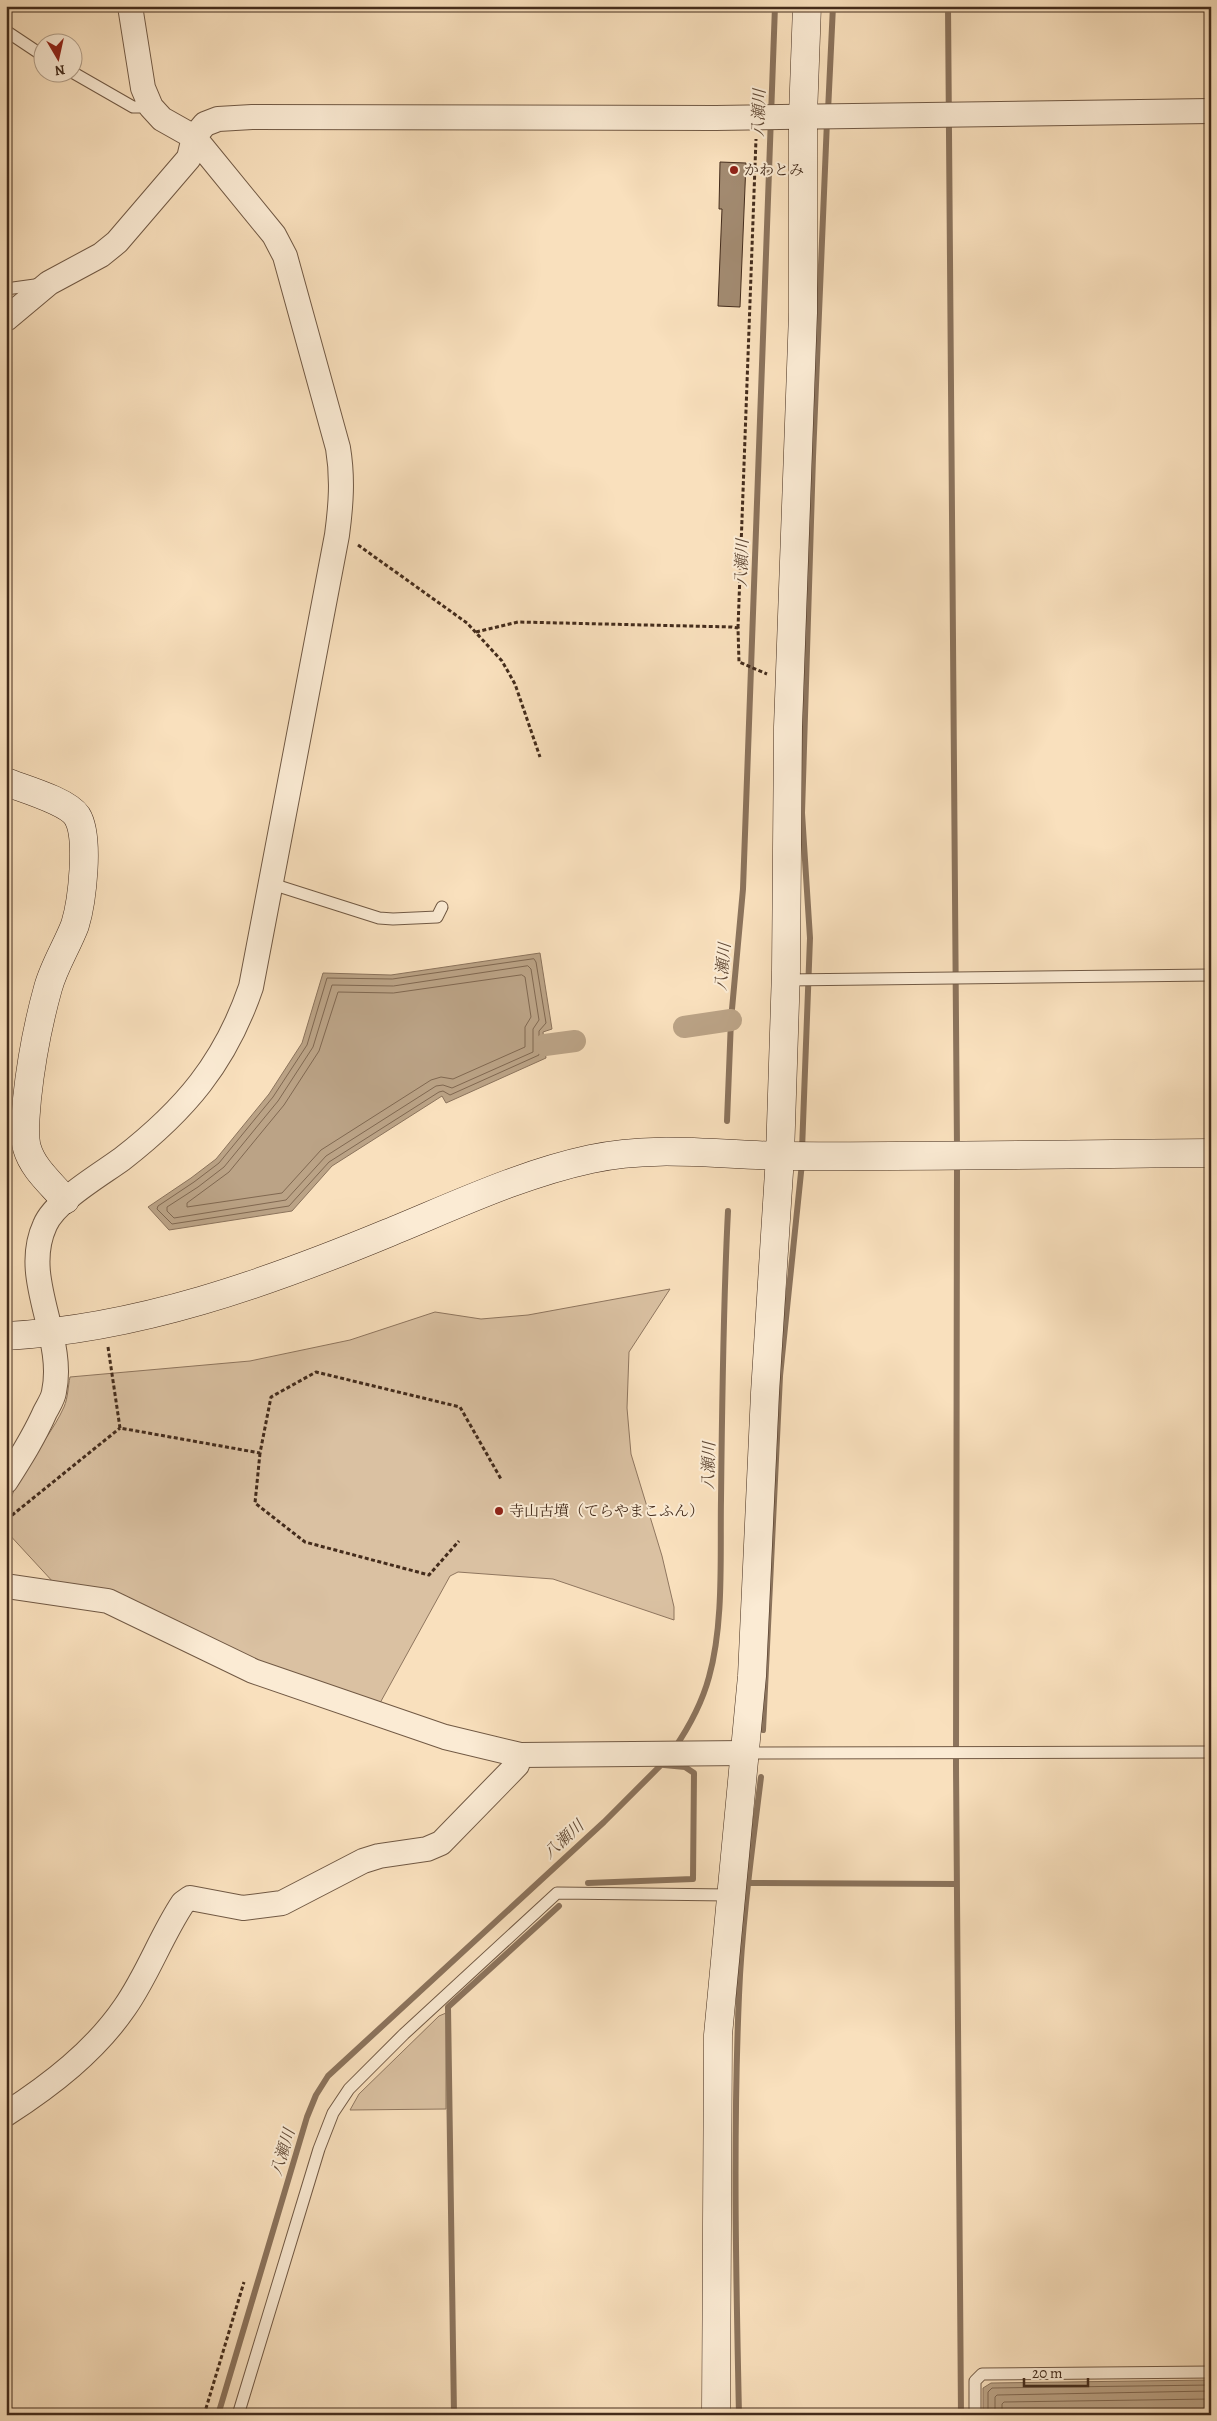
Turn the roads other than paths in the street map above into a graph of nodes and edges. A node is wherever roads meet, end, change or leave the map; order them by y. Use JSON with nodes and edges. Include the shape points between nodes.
{"nodes":[{"id":1,"x":130,"y":6,"type":"edge"},
{"id":2,"x":807,"y":6,"type":"edge"},
{"id":3,"x":6,"y":31,"type":"edge"},
{"id":4,"x":32,"y":48,"type":"edge"},
{"id":5,"x":82,"y":78,"type":"edge"},
{"id":6,"x":151,"y":107,"type":"junction"},
{"id":7,"x":1211,"y":112,"type":"edge"},
{"id":8,"x":795,"y":116,"type":"junction"},
{"id":9,"x":194,"y":137,"type":"junction"},
{"id":10,"x":49,"y":284,"type":"junction"},
{"id":11,"x":6,"y":289,"type":"edge"},
{"id":12,"x":6,"y":319,"type":"edge"},
{"id":13,"x":6,"y":782,"type":"edge"},
{"id":14,"x":272,"y":884,"type":"junction"},
{"id":15,"x":442,"y":907,"type":"dead end"},
{"id":16,"x":1211,"y":975,"type":"edge"},
{"id":17,"x":786,"y":980,"type":"junction"},
{"id":18,"x":1211,"y":1153,"type":"edge"},
{"id":19,"x":780,"y":1156,"type":"junction"},
{"id":20,"x":65,"y":1200,"type":"junction"},
{"id":21,"x":52,"y":1333,"type":"junction"},
{"id":22,"x":6,"y":1336,"type":"edge"},
{"id":23,"x":6,"y":1481,"type":"edge"},
{"id":24,"x":6,"y":1586,"type":"edge"},
{"id":25,"x":1211,"y":1752,"type":"edge"},
{"id":26,"x":746,"y":1753,"type":"junction"},
{"id":27,"x":520,"y":1756,"type":"junction"},
{"id":28,"x":730,"y":1895,"type":"junction"},
{"id":29,"x":6,"y":2114,"type":"edge"},
{"id":30,"x":1211,"y":2372,"type":"edge"},
{"id":31,"x":238,"y":2415,"type":"edge"},
{"id":32,"x":716,"y":2415,"type":"edge"},
{"id":33,"x":975,"y":2415,"type":"edge"}],
"edges":[{"from":1,"to":6,"type":"street","via":[[143,88]]},
{"from":2,"to":8,"type":"street"},
{"from":3,"to":4,"type":"lane"},
{"from":5,"to":6,"type":"lane","via":[[133,107]]},
{"from":6,"to":9,"type":"street","via":[[162,119]]},
{"from":7,"to":8,"type":"street"},
{"from":8,"to":9,"type":"street","via":[[252,117],[205,124]]},
{"from":8,"to":17,"type":"street","via":[[803,313],[788,727]]},
{"from":9,"to":10,"type":"street","via":[[189,158],[117,242]]},
{"from":9,"to":14,"type":"street","via":[[274,235],[285,256],[341,468],[342,501],[337,535]]},
{"from":10,"to":11,"type":"lane"},
{"from":10,"to":12,"type":"street"},
{"from":13,"to":20,"type":"street","via":[[68,807],[77,817],[81,831],[83,847],[77,917],[49,984],[39,1021],[27,1106],[26,1147],[34,1165]]},
{"from":14,"to":15,"type":"lane","via":[[379,918],[437,917]]},
{"from":14,"to":20,"type":"street","via":[[248,995],[231,1036],[205,1078],[173,1114],[124,1157]]},
{"from":16,"to":17,"type":"lane"},
{"from":17,"to":19,"type":"street"},
{"from":18,"to":19,"type":"street"},
{"from":19,"to":21,"type":"street","via":[[671,1152],[594,1158],[522,1179],[368,1242],[254,1283],[178,1306]]},
{"from":19,"to":26,"type":"street"},
{"from":20,"to":21,"type":"street","via":[[45,1224],[40,1248],[42,1299]]},
{"from":21,"to":22,"type":"street"},
{"from":21,"to":23,"type":"street","via":[[56,1369],[54,1394],[32,1441]]},
{"from":24,"to":27,"type":"street","via":[[108,1602],[253,1672],[445,1737]]},
{"from":25,"to":26,"type":"lane"},
{"from":26,"to":27,"type":"street"},
{"from":26,"to":28,"type":"street"},
{"from":27,"to":29,"type":"street","via":[[517,1765],[441,1843],[427,1849],[363,1861],[282,1903],[243,1908],[190,1898],[183,1903],[126,2006],[107,2030],[44,2090]]},
{"from":28,"to":31,"type":"lane","via":[[557,1893],[404,2034],[350,2089],[333,2113],[319,2149]]},
{"from":28,"to":32,"type":"street","via":[[718,2035]]},
{"from":30,"to":33,"type":"lane","via":[[982,2374],[975,2381]]}]}
